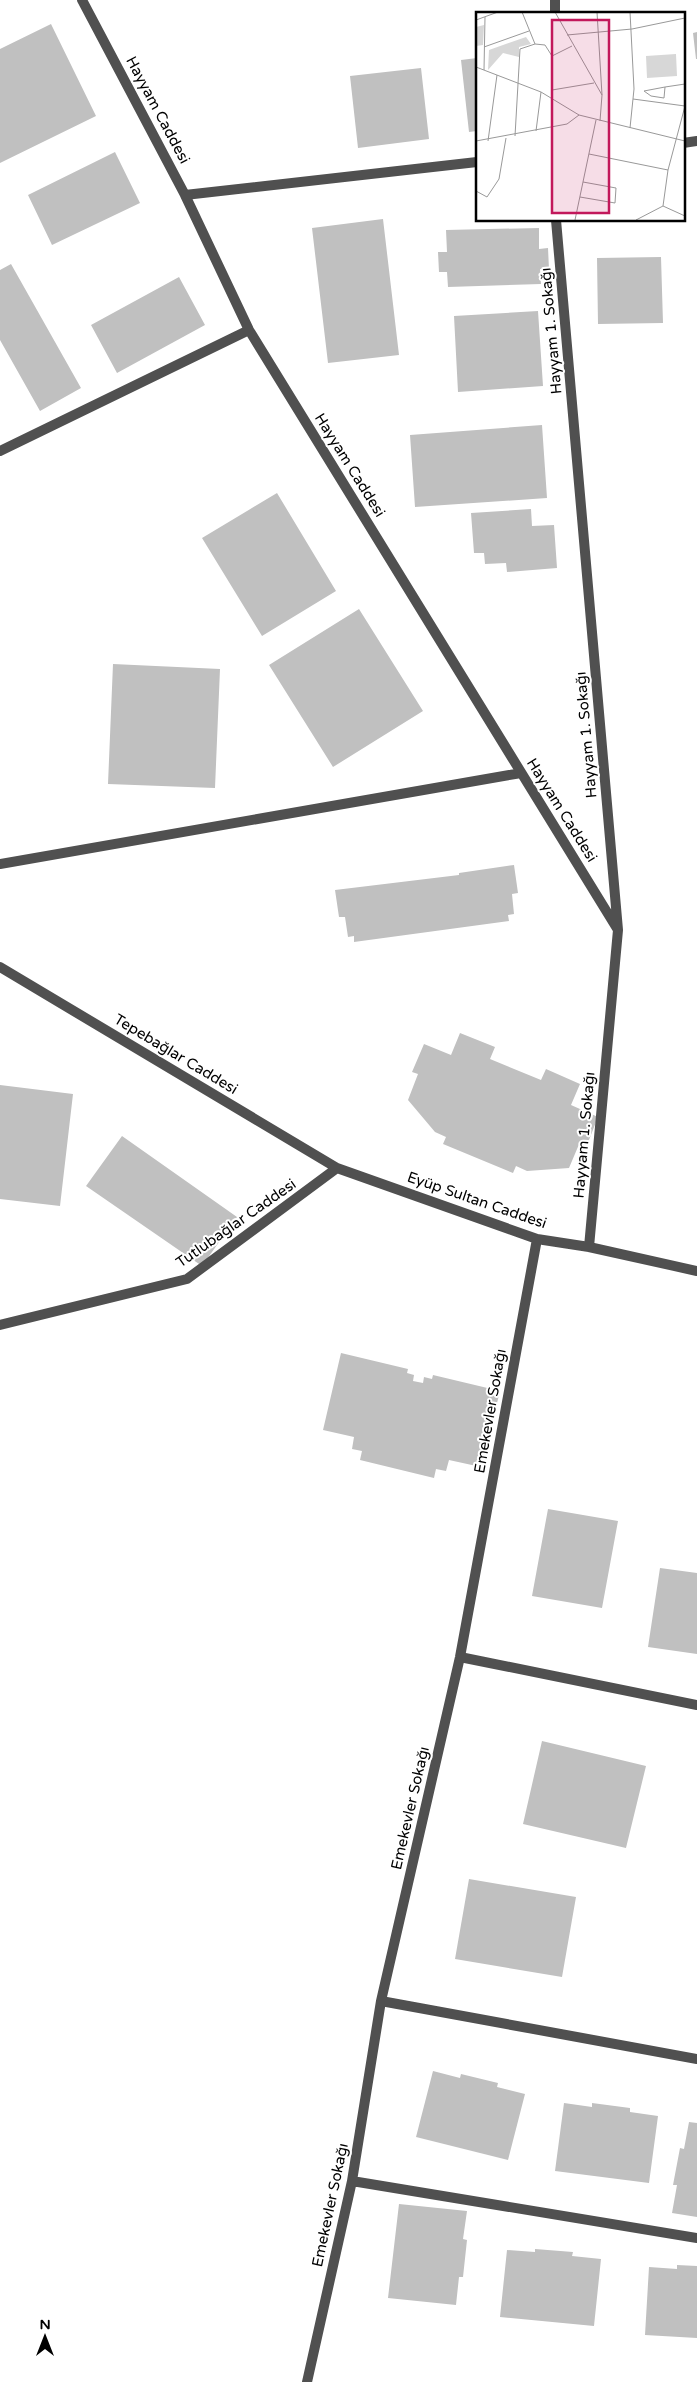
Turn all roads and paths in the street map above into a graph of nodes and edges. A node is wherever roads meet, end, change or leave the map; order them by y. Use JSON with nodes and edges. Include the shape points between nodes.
{"nodes":[{"id":1,"x":82,"y":0,"type":"edge"},
{"id":2,"x":697,"y":141,"type":"edge"},
{"id":3,"x":684,"y":142,"type":"edge"},
{"id":4,"x":476,"y":162,"type":"edge"},
{"id":5,"x":186,"y":195,"type":"junction"},
{"id":6,"x":556,"y":221,"type":"edge"},
{"id":7,"x":249,"y":330,"type":"junction"},
{"id":8,"x":0,"y":451,"type":"edge"},
{"id":9,"x":522,"y":773,"type":"junction"},
{"id":10,"x":0,"y":864,"type":"edge"},
{"id":11,"x":618,"y":930,"type":"junction"},
{"id":12,"x":0,"y":966,"type":"edge"},
{"id":13,"x":337,"y":1168,"type":"junction"},
{"id":14,"x":537,"y":1239,"type":"junction"},
{"id":15,"x":589,"y":1247,"type":"junction"},
{"id":16,"x":697,"y":1271,"type":"edge"},
{"id":17,"x":0,"y":1325,"type":"edge"},
{"id":18,"x":460,"y":1657,"type":"junction"},
{"id":19,"x":697,"y":1705,"type":"edge"},
{"id":20,"x":381,"y":2001,"type":"junction"},
{"id":21,"x":697,"y":2058,"type":"edge"},
{"id":22,"x":352,"y":2182,"type":"junction"},
{"id":23,"x":697,"y":2238,"type":"edge"},
{"id":24,"x":306,"y":2382,"type":"edge"}],
"edges":[{"from":1,"to":5,"type":"street","name":"Hayyam Caddesi"},
{"from":2,"to":3,"type":"street"},
{"from":4,"to":5,"type":"street"},
{"from":5,"to":7,"type":"street","name":"Hayyam Caddesi"},
{"from":6,"to":11,"type":"street","name":"Hayyam 1. Sokağı"},
{"from":7,"to":8,"type":"street"},
{"from":7,"to":9,"type":"street","name":"Hayyam Caddesi"},
{"from":9,"to":10,"type":"street"},
{"from":9,"to":11,"type":"street","name":"Hayyam Caddesi"},
{"from":11,"to":15,"type":"street","name":"Hayyam 1. Sokağı"},
{"from":12,"to":13,"type":"street","name":"Tepebağlar Caddesi"},
{"from":13,"to":14,"type":"street","name":"Eyüp Sultan Caddesi"},
{"from":13,"to":17,"type":"street","name":"Tutlubağlar Caddesi","via":[[187,1279]]},
{"from":14,"to":15,"type":"street","name":"Eyüp Sultan Caddesi"},
{"from":14,"to":18,"type":"street","name":"Emekevler Sokağı"},
{"from":15,"to":16,"type":"street","name":"Eyüp Sultan Caddesi"},
{"from":18,"to":19,"type":"street"},
{"from":18,"to":20,"type":"street","name":"Emekevler Sokağı"},
{"from":20,"to":21,"type":"street"},
{"from":20,"to":22,"type":"street","name":"Emekevler Sokağı"},
{"from":22,"to":23,"type":"street"},
{"from":22,"to":24,"type":"street","name":"Emekevler Sokağı"}]}
